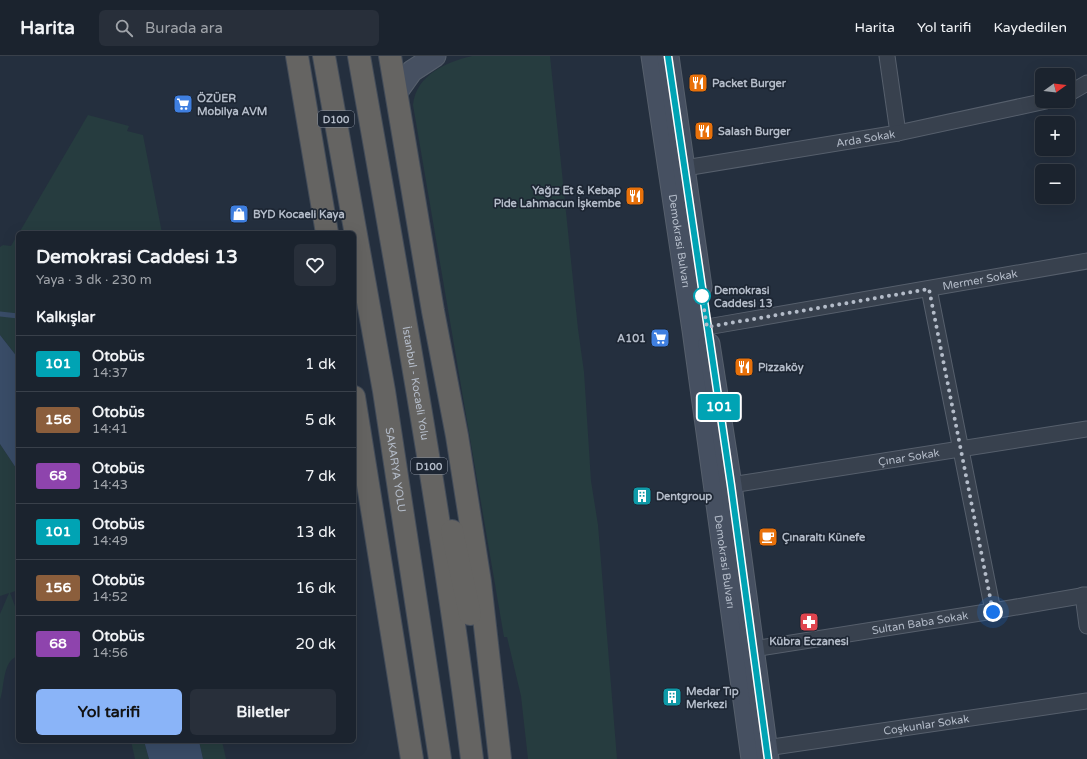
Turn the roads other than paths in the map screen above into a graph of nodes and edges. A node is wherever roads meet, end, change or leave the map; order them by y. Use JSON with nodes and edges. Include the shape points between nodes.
{"nodes":[{"id":1,"x":297,"y":56,"type":"edge"},
{"id":2,"x":324,"y":56,"type":"edge"},
{"id":3,"x":359,"y":56,"type":"edge"},
{"id":4,"x":390,"y":56,"type":"edge"},
{"id":5,"x":435,"y":56,"type":"edge"},
{"id":6,"x":652,"y":56,"type":"edge"},
{"id":7,"x":668,"y":56,"type":"edge"},
{"id":8,"x":887,"y":56,"type":"edge"},
{"id":9,"x":1087,"y":83,"type":"edge"},
{"id":10,"x":1075,"y":90,"type":"edge"},
{"id":11,"x":397,"y":92,"type":"junction"},
{"id":12,"x":1035,"y":103,"type":"edge"},
{"id":13,"x":898,"y":132,"type":"junction"},
{"id":14,"x":685,"y":168,"type":"junction"},
{"id":15,"x":327,"y":231,"type":"edge"},
{"id":16,"x":356,"y":231,"type":"edge"},
{"id":17,"x":356,"y":233,"type":"edge"},
{"id":18,"x":1087,"y":261,"type":"edge"},
{"id":19,"x":929,"y":289,"type":"junction"},
{"id":20,"x":707,"y":327,"type":"junction"},
{"id":21,"x":413,"y":359,"type":"junction"},
{"id":22,"x":384,"y":391,"type":"junction"},
{"id":23,"x":356,"y":409,"type":"edge"},
{"id":24,"x":1087,"y":429,"type":"edge"},
{"id":25,"x":959,"y":448,"type":"junction"},
{"id":26,"x":731,"y":485,"type":"junction"},
{"id":27,"x":1085,"y":595,"type":"edge"},
{"id":28,"x":993,"y":612,"type":"junction"},
{"id":29,"x":1087,"y":626,"type":"edge"},
{"id":30,"x":753,"y":649,"type":"junction"},
{"id":31,"x":396,"y":652,"type":"junction"},
{"id":32,"x":1087,"y":701,"type":"edge"},
{"id":33,"x":762,"y":755,"type":"edge"},
{"id":34,"x":412,"y":759,"type":"edge"},
{"id":35,"x":440,"y":759,"type":"edge"},
{"id":36,"x":472,"y":759,"type":"edge"},
{"id":37,"x":499,"y":759,"type":"edge"}],
"edges":[{"from":1,"to":15,"type":"highway"},
{"from":2,"to":16,"type":"highway","name":"SAKARYA YOLU","number":"D100"},
{"from":3,"to":21,"type":"highway","name":"İstanbul - Kocaeli Yolu","number":"D100"},
{"from":4,"to":11,"type":"highway"},
{"from":5,"to":11,"type":"main road","via":[[412,71]]},
{"from":6,"to":33,"type":"main road","name":"Demokrasi Bulvarı","via":[[693,330]]},
{"from":7,"to":14,"type":"main road","name":"Demokrasi Bulvarı"},
{"from":8,"to":13,"type":"street"},
{"from":9,"to":10,"type":"street"},
{"from":11,"to":37,"type":"highway","via":[[474,544]]},
{"from":12,"to":13,"type":"street","name":"Arda Sokak"},
{"from":13,"to":14,"type":"street","name":"Arda Sokak"},
{"from":14,"to":20,"type":"main road","name":"Demokrasi Bulvarı"},
{"from":17,"to":22,"type":"highway","name":"SAKARYA YOLU","number":"D100"},
{"from":18,"to":19,"type":"street","name":"Mermer Sokak"},
{"from":19,"to":20,"type":"street","name":"Mermer Sokak"},
{"from":19,"to":25,"type":"street"},
{"from":20,"to":26,"type":"main road","name":"Demokrasi Bulvarı"},
{"from":21,"to":36,"type":"highway","name":"İstanbul - Kocaeli Yolu","number":"D100"},
{"from":21,"to":37,"type":"highway","via":[[462,573]]},
{"from":22,"to":31,"type":"highway"},
{"from":22,"to":35,"type":"highway","name":"SAKARYA YOLU","number":"D100"},
{"from":23,"to":31,"type":"highway"},
{"from":24,"to":25,"type":"street","name":"Çınar Sokak"},
{"from":25,"to":26,"type":"street","name":"Çınar Sokak"},
{"from":25,"to":28,"type":"street"},
{"from":26,"to":30,"type":"main road","name":"Demokrasi Bulvarı"},
{"from":27,"to":28,"type":"street","name":"Sultan Baba Sokak"},
{"from":27,"to":29,"type":"street"},
{"from":28,"to":30,"type":"street","name":"Sultan Baba Sokak"},
{"from":30,"to":33,"type":"main road","name":"Demokrasi Bulvarı"},
{"from":31,"to":34,"type":"highway"},
{"from":32,"to":33,"type":"street","name":"Coşkunlar Sokak"}]}
